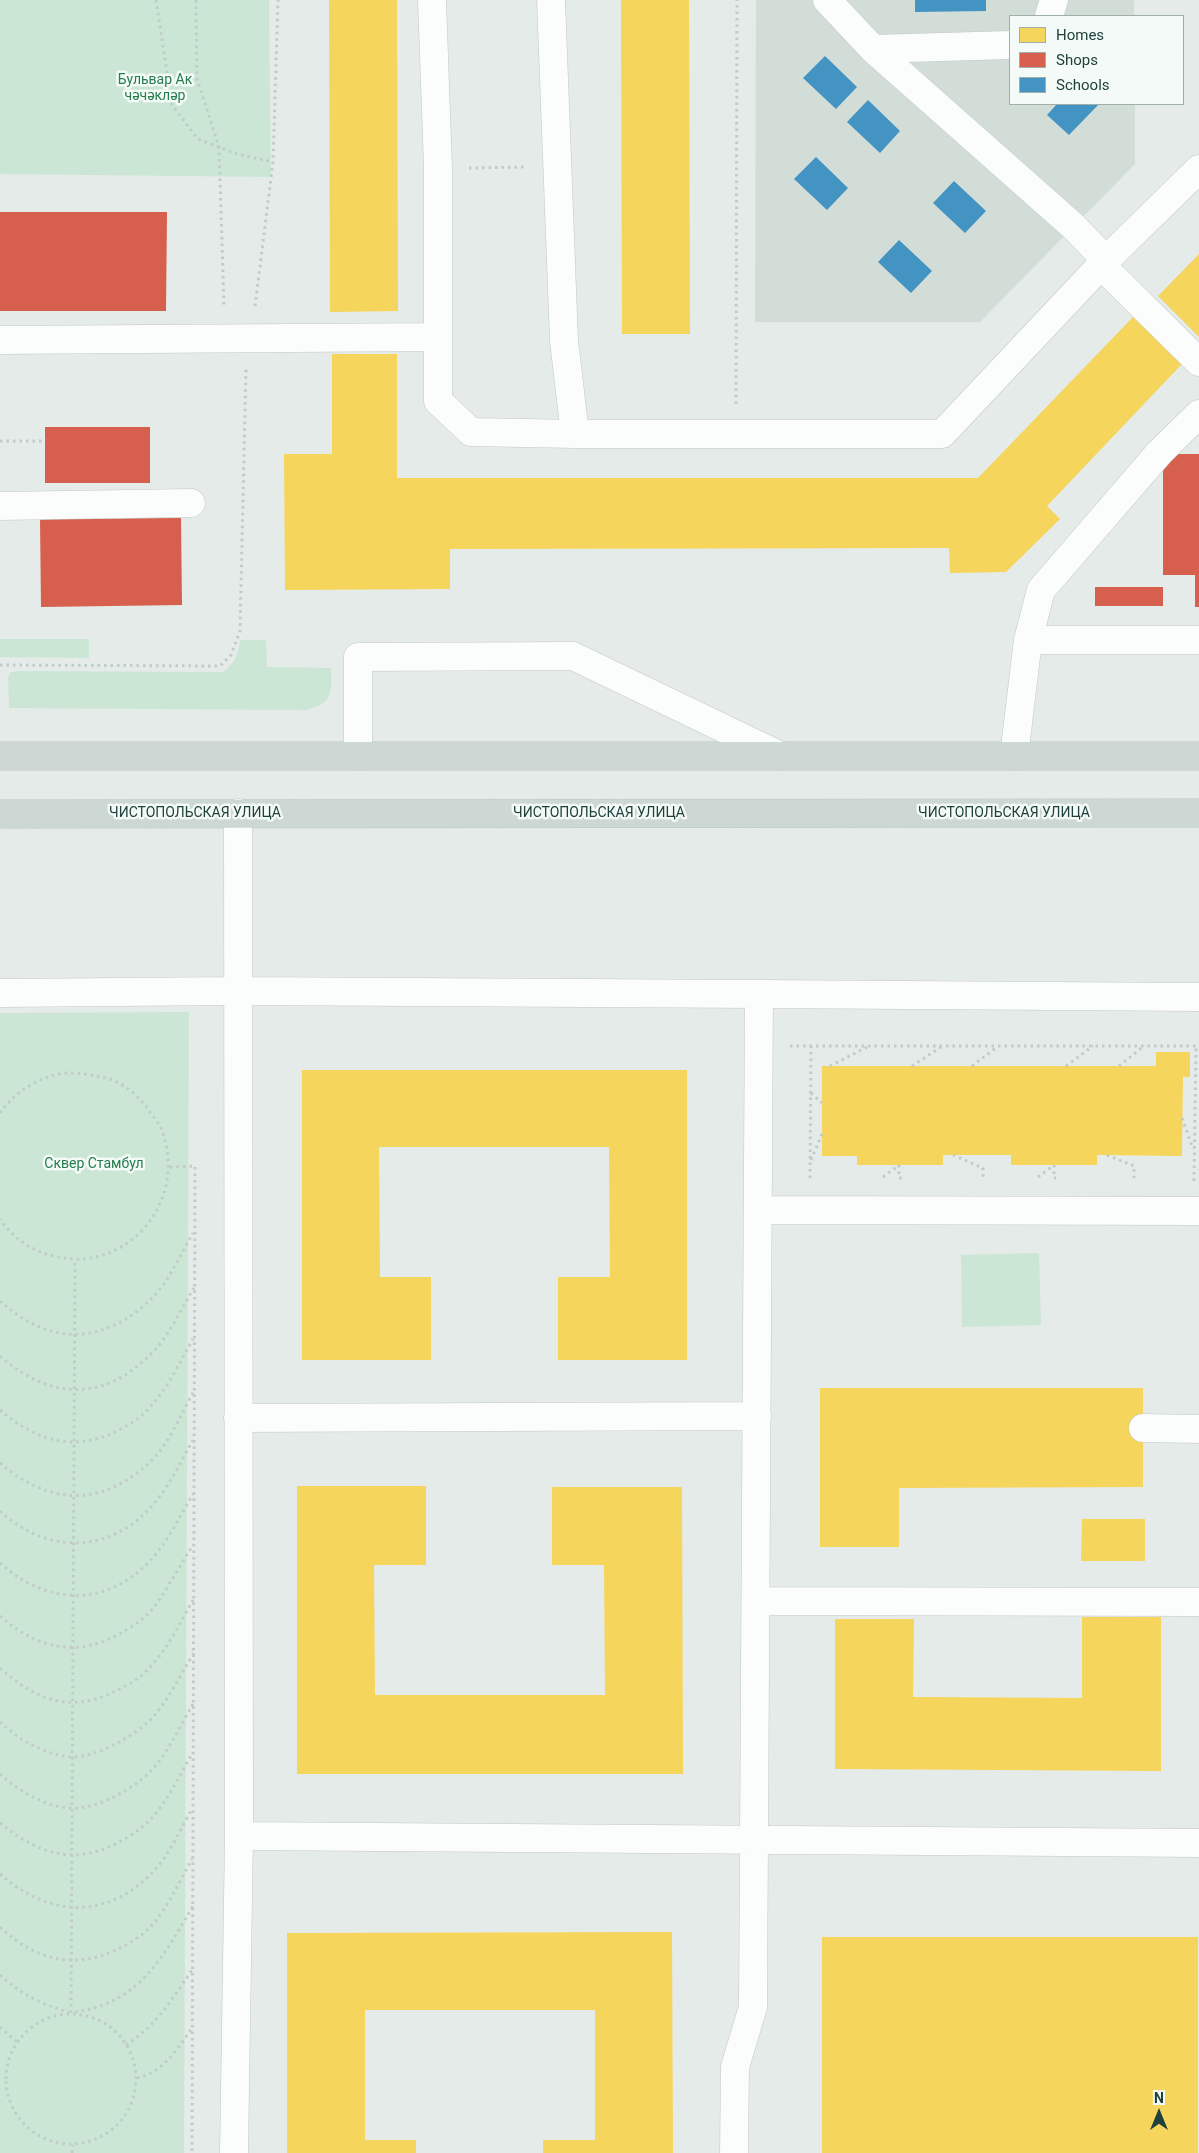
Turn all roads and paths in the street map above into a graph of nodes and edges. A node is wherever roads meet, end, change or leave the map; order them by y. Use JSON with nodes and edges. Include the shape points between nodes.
{"nodes":[{"id":1,"x":156,"y":0,"type":"edge"},
{"id":2,"x":196,"y":0,"type":"edge"},
{"id":3,"x":278,"y":0,"type":"edge"},
{"id":4,"x":432,"y":0,"type":"edge"},
{"id":5,"x":551,"y":0,"type":"edge"},
{"id":6,"x":737,"y":0,"type":"edge"},
{"id":7,"x":827,"y":0,"type":"edge"},
{"id":8,"x":1054,"y":0,"type":"edge"},
{"id":9,"x":1049,"y":15,"type":"edge"},
{"id":10,"x":1009,"y":46,"type":"edge"},
{"id":11,"x":873,"y":49,"type":"junction"},
{"id":12,"x":219,"y":148,"type":"junction"},
{"id":13,"x":273,"y":162,"type":"junction"},
{"id":14,"x":558,"y":167,"type":"junction"},
{"id":15,"x":438,"y":168,"type":"junction"},
{"id":16,"x":1199,"y":169,"type":"edge"},
{"id":17,"x":1104,"y":262,"type":"junction"},
{"id":18,"x":231,"y":309,"type":"dead end"},
{"id":19,"x":254,"y":315,"type":"dead end"},
{"id":20,"x":438,"y":337,"type":"junction"},
{"id":21,"x":0,"y":340,"type":"edge"},
{"id":22,"x":1199,"y":362,"type":"edge"},
{"id":23,"x":246,"y":367,"type":"dead end"},
{"id":24,"x":1199,"y":414,"type":"edge"},
{"id":25,"x":575,"y":434,"type":"junction"},
{"id":26,"x":736,"y":434,"type":"junction"},
{"id":27,"x":0,"y":441,"type":"edge"},
{"id":28,"x":45,"y":441,"type":"dead end"},
{"id":29,"x":192,"y":503,"type":"dead end"},
{"id":30,"x":0,"y":506,"type":"edge"},
{"id":31,"x":1028,"y":640,"type":"junction"},
{"id":32,"x":1199,"y":640,"type":"edge"},
{"id":33,"x":0,"y":665,"type":"edge"},
{"id":34,"x":0,"y":756,"type":"edge"},
{"id":35,"x":358,"y":756,"type":"junction"},
{"id":36,"x":780,"y":756,"type":"junction"},
{"id":37,"x":1014,"y":756,"type":"junction"},
{"id":38,"x":1199,"y":756,"type":"edge"},
{"id":39,"x":238,"y":812,"type":"junction"},
{"id":40,"x":1199,"y":812,"type":"edge"},
{"id":41,"x":0,"y":814,"type":"edge"},
{"id":42,"x":236,"y":991,"type":"junction"},
{"id":43,"x":0,"y":993,"type":"edge"},
{"id":44,"x":759,"y":994,"type":"junction"},
{"id":45,"x":1199,"y":997,"type":"edge"},
{"id":46,"x":760,"y":1046,"type":"junction"},
{"id":47,"x":811,"y":1046,"type":"junction"},
{"id":48,"x":868,"y":1046,"type":"junction"},
{"id":49,"x":941,"y":1046,"type":"junction"},
{"id":50,"x":998,"y":1046,"type":"junction"},
{"id":51,"x":1094,"y":1046,"type":"junction"},
{"id":52,"x":1145,"y":1046,"type":"junction"},
{"id":53,"x":1197,"y":1046,"type":"edge"},
{"id":54,"x":830,"y":1066,"type":"dead end"},
{"id":55,"x":912,"y":1066,"type":"dead end"},
{"id":56,"x":972,"y":1066,"type":"dead end"},
{"id":57,"x":1066,"y":1066,"type":"dead end"},
{"id":58,"x":1119,"y":1066,"type":"dead end"},
{"id":59,"x":811,"y":1092,"type":"junction"},
{"id":60,"x":822,"y":1103,"type":"dead end"},
{"id":61,"x":0,"y":1114,"type":"edge"},
{"id":62,"x":1182,"y":1118,"type":"dead end"},
{"id":63,"x":822,"y":1134,"type":"dead end"},
{"id":64,"x":1194,"y":1152,"type":"junction"},
{"id":65,"x":953,"y":1155,"type":"dead end"},
{"id":66,"x":1107,"y":1155,"type":"dead end"},
{"id":67,"x":810,"y":1162,"type":"junction"},
{"id":68,"x":900,"y":1165,"type":"dead end"},
{"id":69,"x":1054,"y":1165,"type":"dead end"},
{"id":70,"x":170,"y":1166,"type":"junction"},
{"id":71,"x":1134,"y":1166,"type":"dead end"},
{"id":72,"x":983,"y":1168,"type":"dead end"},
{"id":73,"x":879,"y":1180,"type":"dead end"},
{"id":74,"x":1034,"y":1180,"type":"dead end"},
{"id":75,"x":758,"y":1210,"type":"junction"},
{"id":76,"x":810,"y":1210,"type":"junction"},
{"id":77,"x":1196,"y":1211,"type":"edge"},
{"id":78,"x":0,"y":1219,"type":"edge"},
{"id":79,"x":194,"y":1231,"type":"junction"},
{"id":80,"x":76,"y":1260,"type":"junction"},
{"id":81,"x":194,"y":1287,"type":"junction"},
{"id":82,"x":0,"y":1301,"type":"edge"},
{"id":83,"x":75,"y":1335,"type":"junction"},
{"id":84,"x":194,"y":1338,"type":"junction"},
{"id":85,"x":0,"y":1356,"type":"edge"},
{"id":86,"x":74,"y":1390,"type":"junction"},
{"id":87,"x":194,"y":1390,"type":"junction"},
{"id":88,"x":0,"y":1410,"type":"edge"},
{"id":89,"x":757,"y":1416,"type":"junction"},
{"id":90,"x":238,"y":1418,"type":"junction"},
{"id":91,"x":1142,"y":1428,"type":"dead end"},
{"id":92,"x":1199,"y":1428,"type":"edge"},
{"id":93,"x":194,"y":1439,"type":"junction"},
{"id":94,"x":74,"y":1442,"type":"junction"},
{"id":95,"x":0,"y":1463,"type":"edge"},
{"id":96,"x":194,"y":1493,"type":"junction"},
{"id":97,"x":74,"y":1496,"type":"junction"},
{"id":98,"x":0,"y":1511,"type":"edge"},
{"id":99,"x":73,"y":1544,"type":"junction"},
{"id":100,"x":194,"y":1544,"type":"junction"},
{"id":101,"x":0,"y":1564,"type":"edge"},
{"id":102,"x":73,"y":1597,"type":"junction"},
{"id":103,"x":194,"y":1598,"type":"junction"},
{"id":104,"x":756,"y":1601,"type":"junction"},
{"id":105,"x":1199,"y":1602,"type":"edge"},
{"id":106,"x":0,"y":1616,"type":"edge"},
{"id":107,"x":73,"y":1649,"type":"junction"},
{"id":108,"x":194,"y":1652,"type":"junction"},
{"id":109,"x":0,"y":1668,"type":"edge"},
{"id":110,"x":194,"y":1703,"type":"junction"},
{"id":111,"x":73,"y":1704,"type":"junction"},
{"id":112,"x":0,"y":1722,"type":"edge"},
{"id":113,"x":193,"y":1752,"type":"junction"},
{"id":114,"x":72,"y":1757,"type":"junction"},
{"id":115,"x":0,"y":1774,"type":"edge"},
{"id":116,"x":193,"y":1807,"type":"junction"},
{"id":117,"x":72,"y":1808,"type":"junction"},
{"id":118,"x":0,"y":1823,"type":"edge"},
{"id":119,"x":239,"y":1836,"type":"junction"},
{"id":120,"x":755,"y":1838,"type":"junction"},
{"id":121,"x":1199,"y":1843,"type":"edge"},
{"id":122,"x":72,"y":1856,"type":"junction"},
{"id":123,"x":193,"y":1858,"type":"junction"},
{"id":124,"x":0,"y":1874,"type":"edge"},
{"id":125,"x":193,"y":1906,"type":"junction"},
{"id":126,"x":72,"y":1909,"type":"junction"},
{"id":127,"x":0,"y":1927,"type":"edge"},
{"id":128,"x":72,"y":1961,"type":"junction"},
{"id":129,"x":193,"y":1970,"type":"junction"},
{"id":130,"x":0,"y":1975,"type":"edge"},
{"id":131,"x":71,"y":2013,"type":"junction"},
{"id":132,"x":0,"y":2027,"type":"edge"},
{"id":133,"x":192,"y":2027,"type":"junction"},
{"id":134,"x":17,"y":2042,"type":"junction"},
{"id":135,"x":126,"y":2045,"type":"junction"},
{"id":136,"x":0,"y":2076,"type":"edge"},
{"id":137,"x":137,"y":2078,"type":"junction"},
{"id":138,"x":4,"y":2080,"type":"junction"},
{"id":139,"x":72,"y":2145,"type":"junction"},
{"id":140,"x":72,"y":2153,"type":"edge"},
{"id":141,"x":192,"y":2153,"type":"edge"},
{"id":142,"x":234,"y":2153,"type":"edge"},
{"id":143,"x":734,"y":2153,"type":"edge"}],
"edges":[{"from":1,"to":12,"type":"path","via":[[172,104],[198,139]]},
{"from":2,"to":12,"type":"path","via":[[197,79]]},
{"from":3,"to":13,"type":"path"},
{"from":4,"to":15,"type":"street"},
{"from":5,"to":14,"type":"street"},
{"from":6,"to":26,"type":"path"},
{"from":7,"to":11,"type":"street"},
{"from":8,"to":9,"type":"street"},
{"from":10,"to":11,"type":"street"},
{"from":11,"to":17,"type":"street","via":[[1073,226]]},
{"from":12,"to":13,"type":"path"},
{"from":12,"to":18,"type":"path","via":[[224,308]]},
{"from":13,"to":19,"type":"path"},
{"from":14,"to":15,"type":"path"},
{"from":14,"to":25,"type":"street","via":[[564,341]]},
{"from":15,"to":20,"type":"street"},
{"from":16,"to":17,"type":"street"},
{"from":17,"to":22,"type":"street"},
{"from":17,"to":26,"type":"street","via":[[942,434]]},
{"from":20,"to":21,"type":"street"},
{"from":20,"to":25,"type":"street","via":[[438,400],[472,432]]},
{"from":23,"to":33,"type":"path","via":[[240,631],[231,655],[220,666]]},
{"from":24,"to":31,"type":"street","via":[[1160,452],[1041,590]]},
{"from":25,"to":26,"type":"street"},
{"from":27,"to":28,"type":"path"},
{"from":29,"to":30,"type":"street"},
{"from":31,"to":32,"type":"street"},
{"from":31,"to":37,"type":"street"},
{"from":34,"to":35,"type":"main road"},
{"from":35,"to":36,"type":"main road"},
{"from":35,"to":36,"type":"street","via":[[358,657],[573,656]]},
{"from":36,"to":37,"type":"main road"},
{"from":37,"to":38,"type":"main road"},
{"from":39,"to":40,"type":"main road","name":"ЧИСТОПОЛЬСКАЯ УЛИЦА"},
{"from":39,"to":41,"type":"main road","name":"ЧИСТОПОЛЬСКАЯ УЛИЦА"},
{"from":39,"to":42,"type":"street"},
{"from":42,"to":43,"type":"street"},
{"from":42,"to":44,"type":"street"},
{"from":42,"to":90,"type":"street"},
{"from":44,"to":45,"type":"street"},
{"from":44,"to":46,"type":"street"},
{"from":46,"to":47,"type":"path"},
{"from":46,"to":75,"type":"street"},
{"from":47,"to":48,"type":"path"},
{"from":47,"to":59,"type":"path"},
{"from":48,"to":49,"type":"path"},
{"from":48,"to":54,"type":"path"},
{"from":49,"to":50,"type":"path"},
{"from":49,"to":55,"type":"path"},
{"from":50,"to":51,"type":"path"},
{"from":50,"to":56,"type":"path"},
{"from":51,"to":52,"type":"path"},
{"from":51,"to":57,"type":"path"},
{"from":52,"to":53,"type":"path"},
{"from":52,"to":58,"type":"path"},
{"from":53,"to":64,"type":"path"},
{"from":59,"to":60,"type":"path"},
{"from":59,"to":67,"type":"path"},
{"from":61,"to":70,"type":"path","via":[[9,1100],[40,1080],[76,1072],[112,1080],[142,1100],[162,1131]]},
{"from":62,"to":64,"type":"path"},
{"from":63,"to":67,"type":"path"},
{"from":64,"to":77,"type":"path"},
{"from":65,"to":72,"type":"path"},
{"from":66,"to":71,"type":"path"},
{"from":67,"to":76,"type":"path"},
{"from":68,"to":73,"type":"path"},
{"from":69,"to":74,"type":"path"},
{"from":70,"to":79,"type":"path","via":[[195,1166]]},
{"from":70,"to":80,"type":"path","via":[[162,1202],[142,1233],[111,1253]]},
{"from":75,"to":76,"type":"street"},
{"from":75,"to":89,"type":"street"},
{"from":76,"to":77,"type":"street"},
{"from":78,"to":80,"type":"path","via":[[9,1233],[40,1253]]},
{"from":79,"to":81,"type":"path"},
{"from":79,"to":83,"type":"path","via":[[151,1300],[113,1326]]},
{"from":80,"to":83,"type":"path"},
{"from":81,"to":84,"type":"path"},
{"from":81,"to":86,"type":"path","via":[[151,1355],[113,1381],[92,1389]]},
{"from":82,"to":83,"type":"path","via":[[26,1321]]},
{"from":83,"to":86,"type":"path"},
{"from":84,"to":87,"type":"path"},
{"from":84,"to":94,"type":"path","via":[[150,1408],[112,1434],[90,1442]]},
{"from":85,"to":86,"type":"path","via":[[26,1376],[56,1388]]},
{"from":86,"to":94,"type":"path"},
{"from":87,"to":93,"type":"path"},
{"from":87,"to":97,"type":"path","via":[[151,1461],[113,1487],[92,1495]]},
{"from":88,"to":94,"type":"path","via":[[24,1429],[55,1441]]},
{"from":89,"to":90,"type":"street"},
{"from":89,"to":104,"type":"street"},
{"from":90,"to":119,"type":"street"},
{"from":91,"to":92,"type":"street"},
{"from":93,"to":96,"type":"path"},
{"from":93,"to":99,"type":"path","via":[[150,1509],[112,1535],[90,1543]]},
{"from":94,"to":97,"type":"path"},
{"from":95,"to":97,"type":"path","via":[[25,1482],[56,1494]]},
{"from":96,"to":100,"type":"path"},
{"from":96,"to":102,"type":"path","via":[[150,1561],[112,1587],[91,1595]]},
{"from":97,"to":99,"type":"path"},
{"from":98,"to":99,"type":"path","via":[[24,1530],[55,1542]]},
{"from":99,"to":102,"type":"path"},
{"from":100,"to":103,"type":"path"},
{"from":100,"to":107,"type":"path","via":[[149,1613],[111,1639]]},
{"from":101,"to":102,"type":"path","via":[[24,1583],[55,1595]]},
{"from":102,"to":107,"type":"path"},
{"from":103,"to":108,"type":"path"},
{"from":103,"to":111,"type":"path","via":[[166,1648],[151,1667],[113,1693]]},
{"from":104,"to":105,"type":"street"},
{"from":104,"to":120,"type":"street"},
{"from":106,"to":107,"type":"path","via":[[23,1634],[54,1646]]},
{"from":107,"to":111,"type":"path"},
{"from":108,"to":110,"type":"path"},
{"from":108,"to":114,"type":"path","via":[[150,1720],[112,1746]]},
{"from":109,"to":111,"type":"path","via":[[26,1688]]},
{"from":110,"to":113,"type":"path"},
{"from":110,"to":117,"type":"path","via":[[150,1772],[112,1797],[91,1806]]},
{"from":111,"to":114,"type":"path"},
{"from":112,"to":114,"type":"path","via":[[24,1741]]},
{"from":113,"to":116,"type":"path"},
{"from":113,"to":122,"type":"path","via":[[150,1820],[112,1846]]},
{"from":114,"to":117,"type":"path"},
{"from":115,"to":117,"type":"path","via":[[24,1793]]},
{"from":116,"to":123,"type":"path"},
{"from":116,"to":126,"type":"path","via":[[151,1873],[113,1899],[92,1907]]},
{"from":117,"to":122,"type":"path"},
{"from":118,"to":122,"type":"path","via":[[24,1842],[55,1854]]},
{"from":119,"to":120,"type":"street"},
{"from":119,"to":142,"type":"street"},
{"from":120,"to":121,"type":"street"},
{"from":120,"to":143,"type":"street","via":[[753,2007],[735,2067]]},
{"from":122,"to":126,"type":"path"},
{"from":123,"to":125,"type":"path"},
{"from":123,"to":128,"type":"path","via":[[166,1907],[151,1926],[113,1952],[92,1960]]},
{"from":124,"to":126,"type":"path","via":[[26,1894]]},
{"from":125,"to":129,"type":"path"},
{"from":125,"to":131,"type":"path","via":[[151,1973],[95,2009]]},
{"from":126,"to":128,"type":"path"},
{"from":127,"to":128,"type":"path","via":[[26,1947],[56,1959]]},
{"from":128,"to":131,"type":"path"},
{"from":129,"to":133,"type":"path"},
{"from":129,"to":135,"type":"path","via":[[150,2027]]},
{"from":130,"to":131,"type":"path","via":[[39,2003]]},
{"from":131,"to":134,"type":"path","via":[[45,2018],[24,2032]]},
{"from":131,"to":135,"type":"path","via":[[96,2018],[118,2032]]},
{"from":132,"to":134,"type":"path"},
{"from":133,"to":137,"type":"path","via":[[170,2058],[148,2075]]},
{"from":133,"to":141,"type":"path"},
{"from":134,"to":138,"type":"path","via":[[9,2054]]},
{"from":135,"to":137,"type":"path","via":[[132,2053]]},
{"from":136,"to":138,"type":"path"},
{"from":137,"to":139,"type":"path","via":[[132,2104],[118,2125],[97,2140]]},
{"from":138,"to":139,"type":"path","via":[[10,2106],[24,2127],[47,2141]]},
{"from":139,"to":140,"type":"path"}]}
